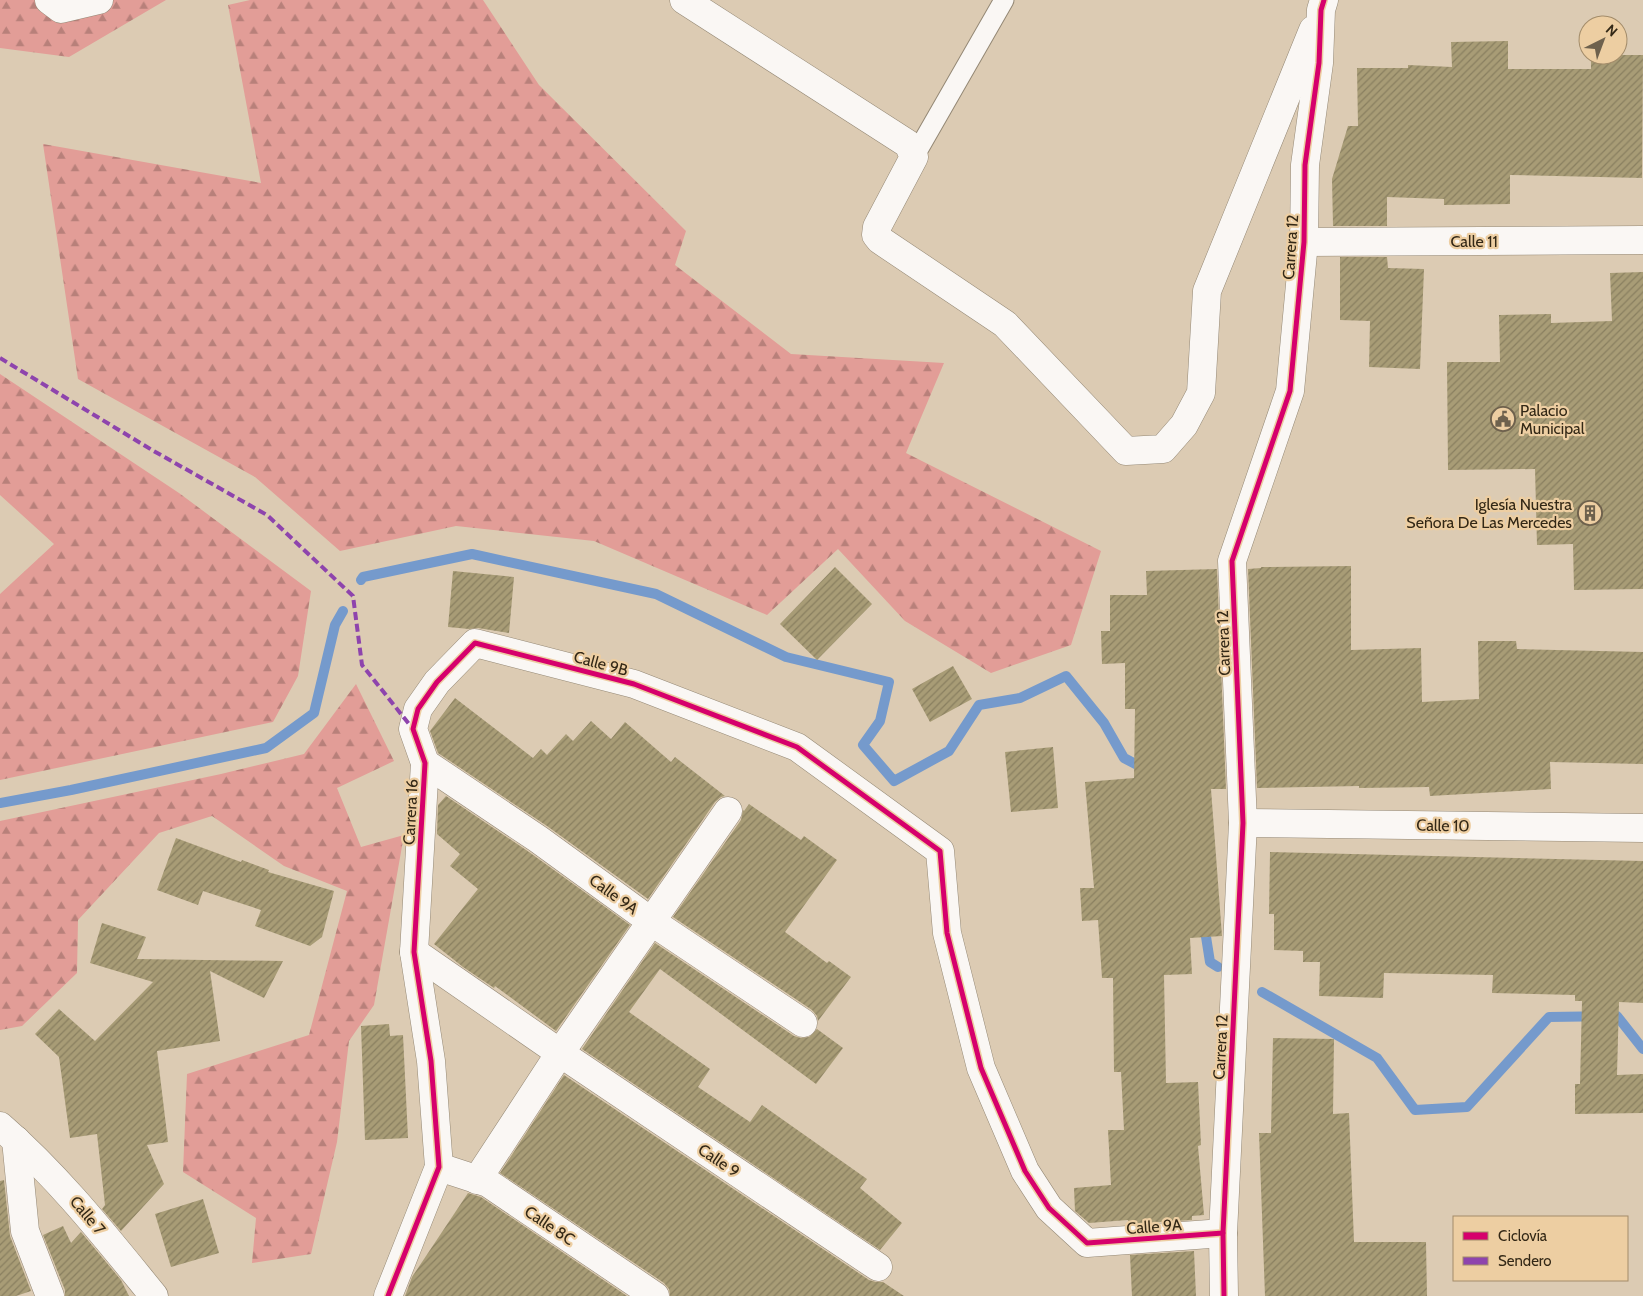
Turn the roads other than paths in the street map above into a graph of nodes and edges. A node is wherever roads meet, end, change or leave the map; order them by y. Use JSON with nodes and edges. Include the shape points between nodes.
{"nodes":[{"id":1,"x":49,"y":0,"type":"edge"},
{"id":2,"x":99,"y":0,"type":"edge"},
{"id":3,"x":684,"y":0,"type":"edge"},
{"id":4,"x":1004,"y":0,"type":"edge"},
{"id":5,"x":1322,"y":3,"type":"edge"},
{"id":6,"x":914,"y":158,"type":"junction"},
{"id":7,"x":1643,"y":240,"type":"edge"},
{"id":8,"x":1304,"y":242,"type":"junction"},
{"id":9,"x":437,"y":682,"type":"joint"},
{"id":10,"x":425,"y":763,"type":"junction"},
{"id":11,"x":728,"y":811,"type":"dead end"},
{"id":12,"x":1243,"y":823,"type":"junction"},
{"id":13,"x":1643,"y":828,"type":"edge"},
{"id":14,"x":652,"y":922,"type":"junction"},
{"id":15,"x":414,"y":952,"type":"junction"},
{"id":16,"x":803,"y":1023,"type":"dead end"},
{"id":17,"x":560,"y":1053,"type":"junction"},
{"id":18,"x":8,"y":1133,"type":"edge"},
{"id":19,"x":439,"y":1166,"type":"junction"},
{"id":20,"x":477,"y":1180,"type":"junction"},
{"id":21,"x":1223,"y":1234,"type":"junction"},
{"id":22,"x":1087,"y":1244,"type":"joint"},
{"id":23,"x":878,"y":1267,"type":"dead end"},
{"id":24,"x":50,"y":1296,"type":"edge"},
{"id":25,"x":154,"y":1296,"type":"edge"},
{"id":26,"x":388,"y":1296,"type":"edge"},
{"id":27,"x":655,"y":1296,"type":"edge"},
{"id":28,"x":1224,"y":1296,"type":"edge"}],
"edges":[{"from":1,"to":2,"type":"street","via":[[61,9]]},
{"from":3,"to":6,"type":"street","via":[[896,135],[908,144]]},
{"from":4,"to":6,"type":"lane"},
{"from":5,"to":6,"type":"street","via":[[1207,291],[1201,393],[1184,425],[1163,449],[1126,450],[1005,324],[880,240],[876,235],[877,227]]},
{"from":5,"to":8,"type":"street","name":"Carrera 12","via":[[1306,165]]},
{"from":7,"to":8,"type":"street","name":"Calle 11"},
{"from":8,"to":12,"type":"street","name":"Carrera 12","via":[[1290,391],[1232,561]]},
{"from":9,"to":10,"type":"street","name":"Carrera 16","via":[[418,709],[413,729]]},
{"from":9,"to":22,"type":"street","name":"Calle 9B","via":[[476,643],[634,684],[797,747],[940,851],[947,933],[981,1068],[1025,1171],[1049,1208]]},
{"from":10,"to":14,"type":"street","name":"Calle 9A","via":[[538,839]]},
{"from":10,"to":15,"type":"street","name":"Carrera 16"},
{"from":11,"to":14,"type":"street"},
{"from":12,"to":13,"type":"street","name":"Calle 10"},
{"from":12,"to":21,"type":"street","name":"Carrera 12"},
{"from":14,"to":16,"type":"street","name":"Calle 9A"},
{"from":14,"to":17,"type":"street"},
{"from":15,"to":17,"type":"street","name":"Calle 9"},
{"from":15,"to":19,"type":"street","name":"Carrera 16","via":[[431,1061]]},
{"from":17,"to":20,"type":"street"},
{"from":17,"to":23,"type":"street","name":"Calle 9"},
{"from":18,"to":24,"type":"street","via":[[25,1231]]},
{"from":18,"to":25,"type":"street","name":"Calle 7","via":[[77,1201]]},
{"from":19,"to":20,"type":"street","name":"Calle 8C"},
{"from":19,"to":26,"type":"street"},
{"from":20,"to":27,"type":"street","name":"Calle 8C","via":[[488,1183]]},
{"from":21,"to":22,"type":"street","name":"Calle 9A"},
{"from":21,"to":28,"type":"street","name":"Carrera 12"}]}
